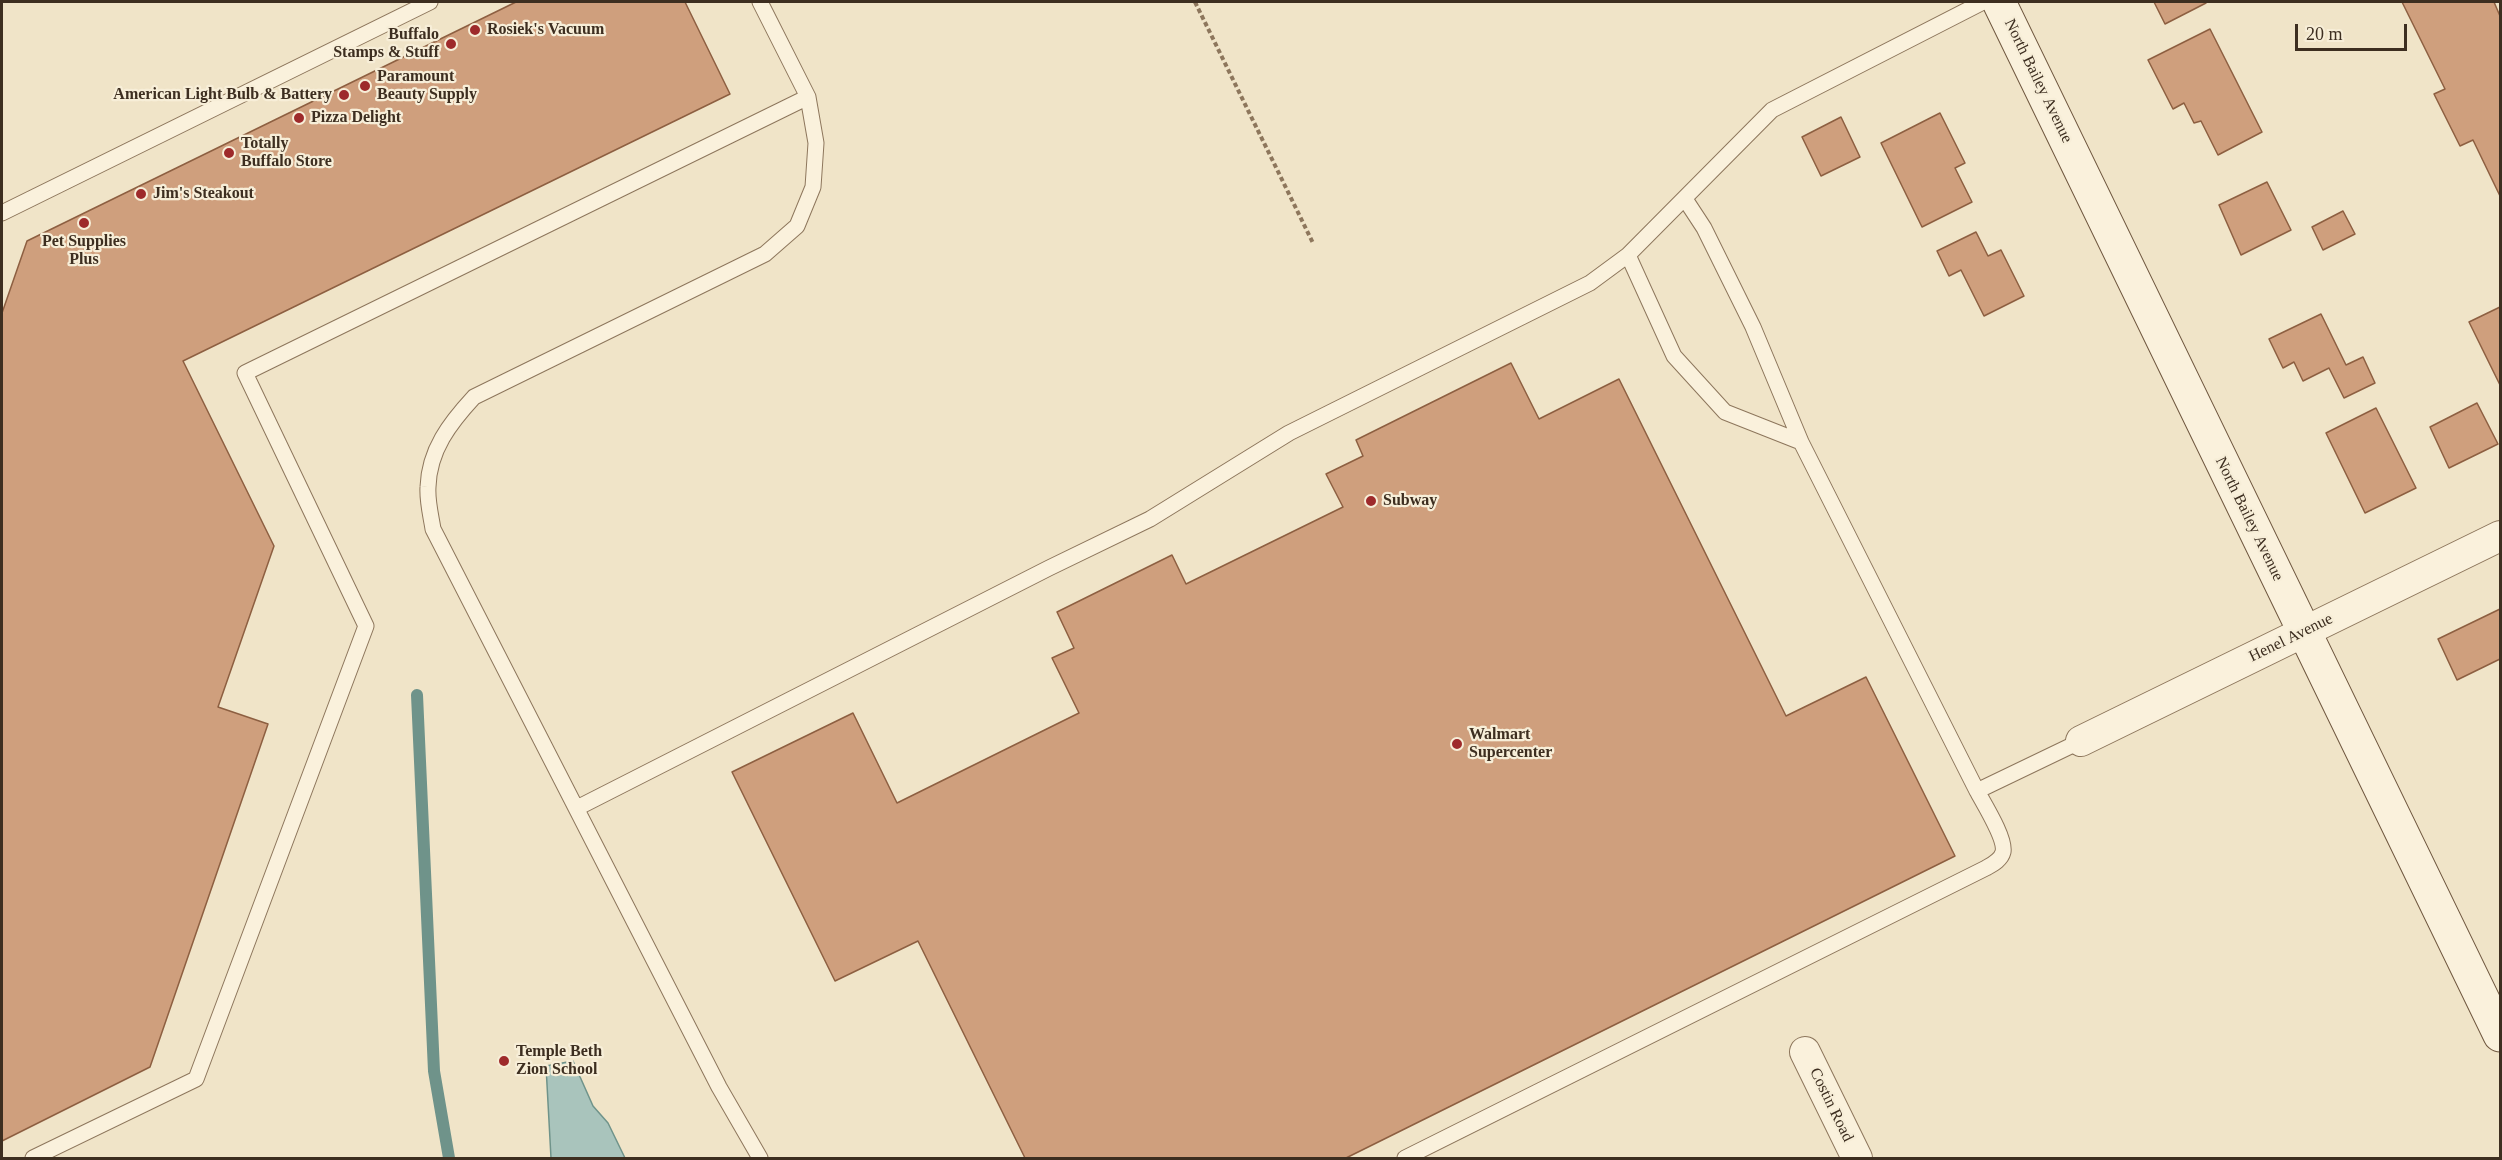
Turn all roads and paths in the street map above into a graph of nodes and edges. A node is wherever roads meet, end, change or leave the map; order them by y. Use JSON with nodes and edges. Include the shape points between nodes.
{"nodes":[{"id":1,"x":430,"y":2,"type":"edge"},
{"id":2,"x":760,"y":2,"type":"edge"},
{"id":3,"x":1195,"y":2,"type":"edge"},
{"id":4,"x":1983,"y":2,"type":"edge"},
{"id":5,"x":1999,"y":2,"type":"edge"},
{"id":6,"x":808,"y":97,"type":"junction"},
{"id":7,"x":1685,"y":199,"type":"junction"},
{"id":8,"x":2,"y":213,"type":"edge"},
{"id":9,"x":1313,"y":243,"type":"dead end"},
{"id":10,"x":1628,"y":255,"type":"junction"},
{"id":11,"x":1801,"y":442,"type":"junction"},
{"id":12,"x":2500,"y":536,"type":"edge"},
{"id":13,"x":2304,"y":631,"type":"junction"},
{"id":14,"x":2081,"y":741,"type":"joint"},
{"id":15,"x":1977,"y":791,"type":"junction"},
{"id":16,"x":577,"y":807,"type":"junction"},
{"id":17,"x":2500,"y":1035,"type":"edge"},
{"id":18,"x":1805,"y":1052,"type":"dead end"},
{"id":19,"x":33,"y":1158,"type":"edge"},
{"id":20,"x":760,"y":1158,"type":"edge"},
{"id":21,"x":1406,"y":1158,"type":"edge"},
{"id":22,"x":1857,"y":1158,"type":"edge"}],
"edges":[{"from":1,"to":8,"type":"lane"},
{"from":2,"to":6,"type":"lane"},
{"from":3,"to":9,"type":"path"},
{"from":4,"to":7,"type":"lane","via":[[1772,110]]},
{"from":5,"to":13,"type":"street","name":"North Bailey Avenue"},
{"from":6,"to":16,"type":"lane","via":[[816,143],[813,187],[797,226],[765,254],[474,397],[437,443],[428,487],[433,530]]},
{"from":6,"to":19,"type":"lane","via":[[245,373],[366,626],[196,1079]]},
{"from":7,"to":10,"type":"lane"},
{"from":7,"to":11,"type":"lane","via":[[1704,228],[1753,327]]},
{"from":10,"to":11,"type":"lane","via":[[1674,356],[1725,412]]},
{"from":10,"to":16,"type":"lane","via":[[1590,283],[1289,433],[1150,519]]},
{"from":11,"to":15,"type":"lane"},
{"from":12,"to":13,"type":"street","name":"Henel Avenue"},
{"from":13,"to":14,"type":"street","name":"Henel Avenue"},
{"from":13,"to":17,"type":"street","name":"North Bailey Avenue"},
{"from":14,"to":15,"type":"lane"},
{"from":15,"to":21,"type":"lane","via":[[2002,842],[2003,852],[1998,860]]},
{"from":16,"to":20,"type":"lane","via":[[719,1087]]},
{"from":18,"to":22,"type":"street","name":"Costin Road"}]}
